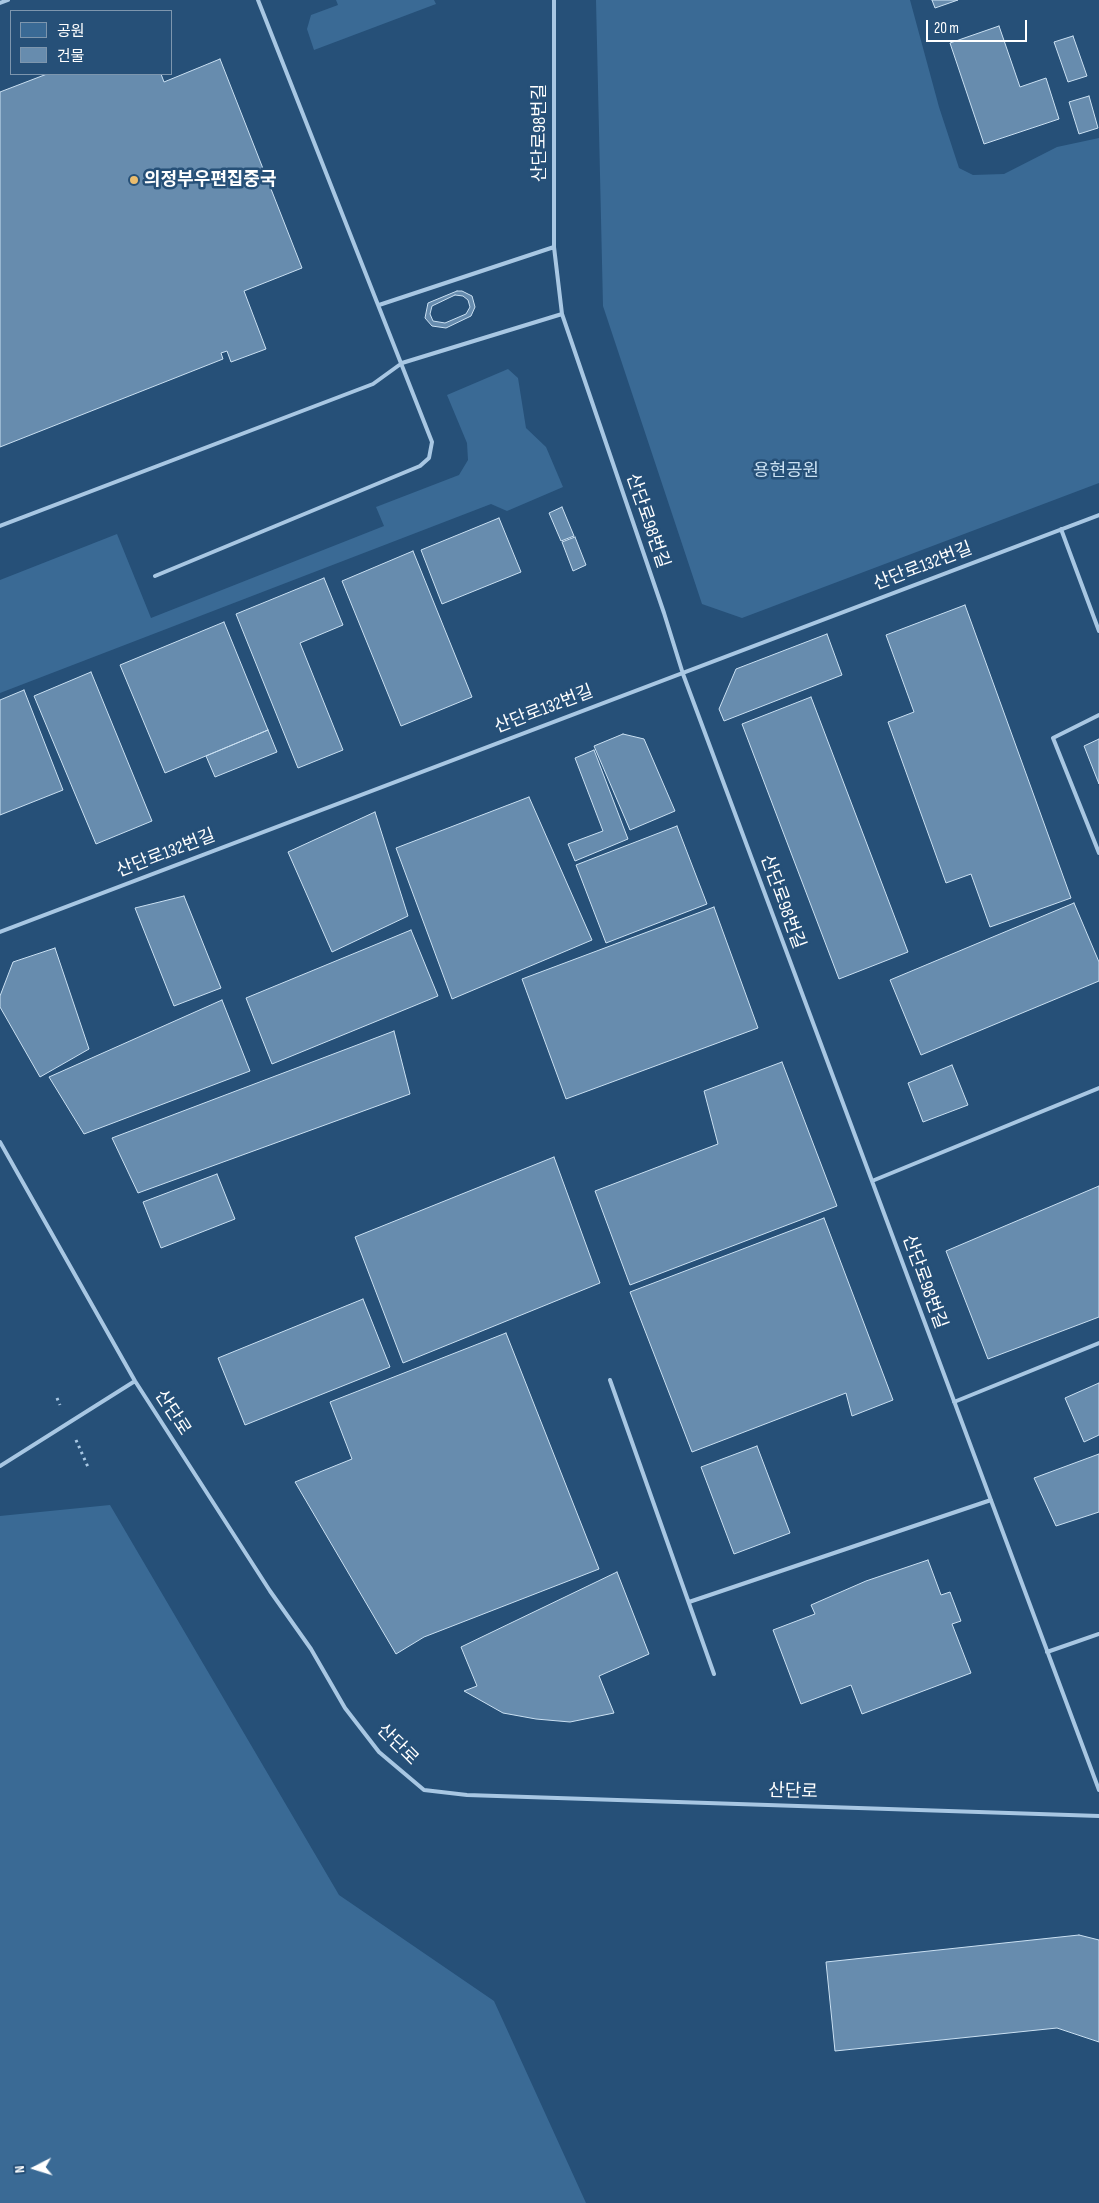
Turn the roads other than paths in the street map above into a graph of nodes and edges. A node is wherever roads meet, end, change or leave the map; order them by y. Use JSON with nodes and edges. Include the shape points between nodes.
{"nodes":[{"id":1,"x":8,"y":0,"type":"edge"},
{"id":2,"x":258,"y":0,"type":"edge"},
{"id":3,"x":554,"y":0,"type":"edge"},
{"id":4,"x":0,"y":3,"type":"edge"},
{"id":5,"x":554,"y":247,"type":"junction"},
{"id":6,"x":379,"y":305,"type":"junction"},
{"id":7,"x":562,"y":314,"type":"junction"},
{"id":8,"x":402,"y":362,"type":"junction"},
{"id":9,"x":1099,"y":515,"type":"edge"},
{"id":10,"x":0,"y":526,"type":"edge"},
{"id":11,"x":1061,"y":529,"type":"junction"},
{"id":12,"x":155,"y":576,"type":"dead end"},
{"id":13,"x":1099,"y":631,"type":"edge"},
{"id":14,"x":683,"y":674,"type":"junction"},
{"id":15,"x":1099,"y":715,"type":"edge"},
{"id":16,"x":1099,"y":853,"type":"edge"},
{"id":17,"x":0,"y":932,"type":"edge"},
{"id":18,"x":1099,"y":1088,"type":"edge"},
{"id":19,"x":0,"y":1142,"type":"edge"},
{"id":20,"x":872,"y":1181,"type":"junction"},
{"id":21,"x":1099,"y":1343,"type":"edge"},
{"id":22,"x":610,"y":1380,"type":"dead end"},
{"id":23,"x":135,"y":1381,"type":"junction"},
{"id":24,"x":954,"y":1402,"type":"junction"},
{"id":25,"x":0,"y":1466,"type":"edge"},
{"id":26,"x":990,"y":1500,"type":"junction"},
{"id":27,"x":689,"y":1602,"type":"junction"},
{"id":28,"x":1099,"y":1634,"type":"edge"},
{"id":29,"x":1047,"y":1652,"type":"junction"},
{"id":30,"x":714,"y":1674,"type":"dead end"},
{"id":31,"x":1099,"y":1790,"type":"edge"},
{"id":32,"x":1099,"y":1816,"type":"edge"}],
"edges":[{"from":1,"to":4,"type":"lane"},
{"from":2,"to":6,"type":"lane"},
{"from":3,"to":5,"type":"lane","name":"산단로98번길"},
{"from":5,"to":6,"type":"lane"},
{"from":5,"to":7,"type":"lane","name":"산단로98번길"},
{"from":6,"to":8,"type":"lane"},
{"from":7,"to":8,"type":"lane"},
{"from":7,"to":14,"type":"lane","name":"산단로98번길"},
{"from":8,"to":10,"type":"lane","via":[[373,384]]},
{"from":8,"to":12,"type":"lane","via":[[432,442],[429,458],[420,466]]},
{"from":9,"to":11,"type":"lane","name":"산단로132번길"},
{"from":11,"to":13,"type":"lane"},
{"from":11,"to":14,"type":"lane","name":"산단로132번길"},
{"from":14,"to":17,"type":"lane","name":"산단로132번길"},
{"from":14,"to":20,"type":"lane","name":"산단로98번길"},
{"from":15,"to":16,"type":"lane","via":[[1053,738]]},
{"from":18,"to":20,"type":"lane"},
{"from":19,"to":23,"type":"lane","name":"산단로"},
{"from":20,"to":24,"type":"lane","name":"산단로98번길"},
{"from":21,"to":24,"type":"lane"},
{"from":22,"to":27,"type":"lane"},
{"from":23,"to":25,"type":"lane"},
{"from":23,"to":32,"type":"lane","name":"산단로","via":[[311,1649],[345,1708],[379,1752],[424,1790],[467,1795]]},
{"from":24,"to":26,"type":"lane","name":"산단로98번길"},
{"from":26,"to":27,"type":"lane"},
{"from":26,"to":29,"type":"lane","name":"산단로98번길"},
{"from":27,"to":30,"type":"lane"},
{"from":28,"to":29,"type":"lane"},
{"from":29,"to":31,"type":"lane","name":"산단로98번길"}]}
